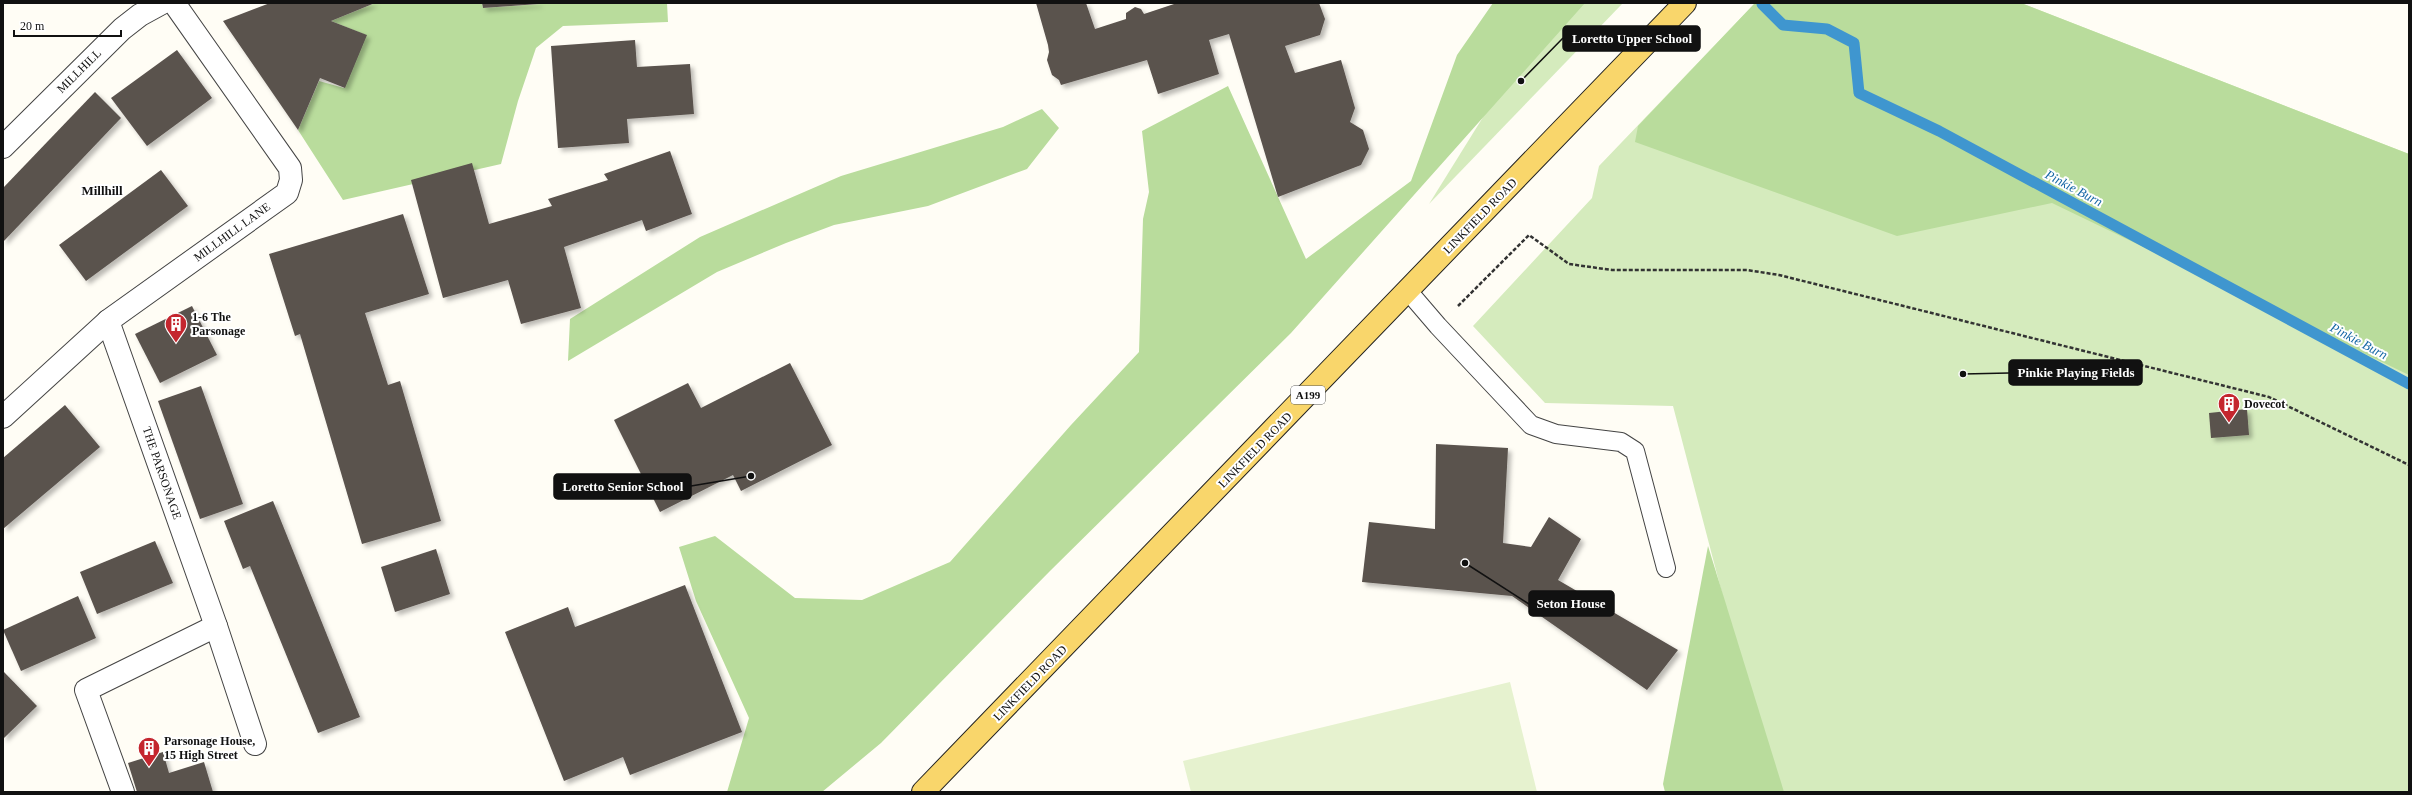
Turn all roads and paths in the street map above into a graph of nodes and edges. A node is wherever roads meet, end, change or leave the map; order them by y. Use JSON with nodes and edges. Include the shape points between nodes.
{"nodes":[{"id":1,"x":162,"y":3,"type":"edge"},
{"id":2,"x":174,"y":3,"type":"edge"},
{"id":3,"x":1685,"y":3,"type":"edge"},
{"id":4,"x":3,"y":147,"type":"edge"},
{"id":5,"x":1408,"y":291,"type":"junction"},
{"id":6,"x":108,"y":320,"type":"junction"},
{"id":7,"x":1438,"y":326,"type":"junction"},
{"id":8,"x":3,"y":417,"type":"edge"},
{"id":9,"x":2409,"y":465,"type":"edge"},
{"id":10,"x":1666,"y":568,"type":"dead end"},
{"id":11,"x":216,"y":626,"type":"junction"},
{"id":12,"x":255,"y":744,"type":"dead end"},
{"id":13,"x":123,"y":792,"type":"edge"},
{"id":14,"x":923,"y":792,"type":"edge"}],
"edges":[{"from":1,"to":4,"type":"street","name":"MILLHILL","via":[[122,29]]},
{"from":2,"to":6,"type":"street","name":"MILLHILL LANE","via":[[290,168],[291,180],[286,193]]},
{"from":3,"to":5,"type":"main road","name":"LINKFIELD ROAD","number":"A199"},
{"from":5,"to":7,"type":"lane"},
{"from":5,"to":14,"type":"main road","name":"LINKFIELD ROAD","number":"A199"},
{"from":6,"to":8,"type":"street","name":"MILLHILL LANE"},
{"from":6,"to":11,"type":"street","name":"THE PARSONAGE"},
{"from":7,"to":9,"type":"path","via":[[1529,235],[1569,264],[1612,270],[1747,270],[1779,275],[2269,397]]},
{"from":7,"to":10,"type":"lane","via":[[1531,426],[1556,434],[1621,442],[1635,451]]},
{"from":11,"to":12,"type":"street","name":"THE PARSONAGE"},
{"from":11,"to":13,"type":"street","via":[[86,690]]}]}
